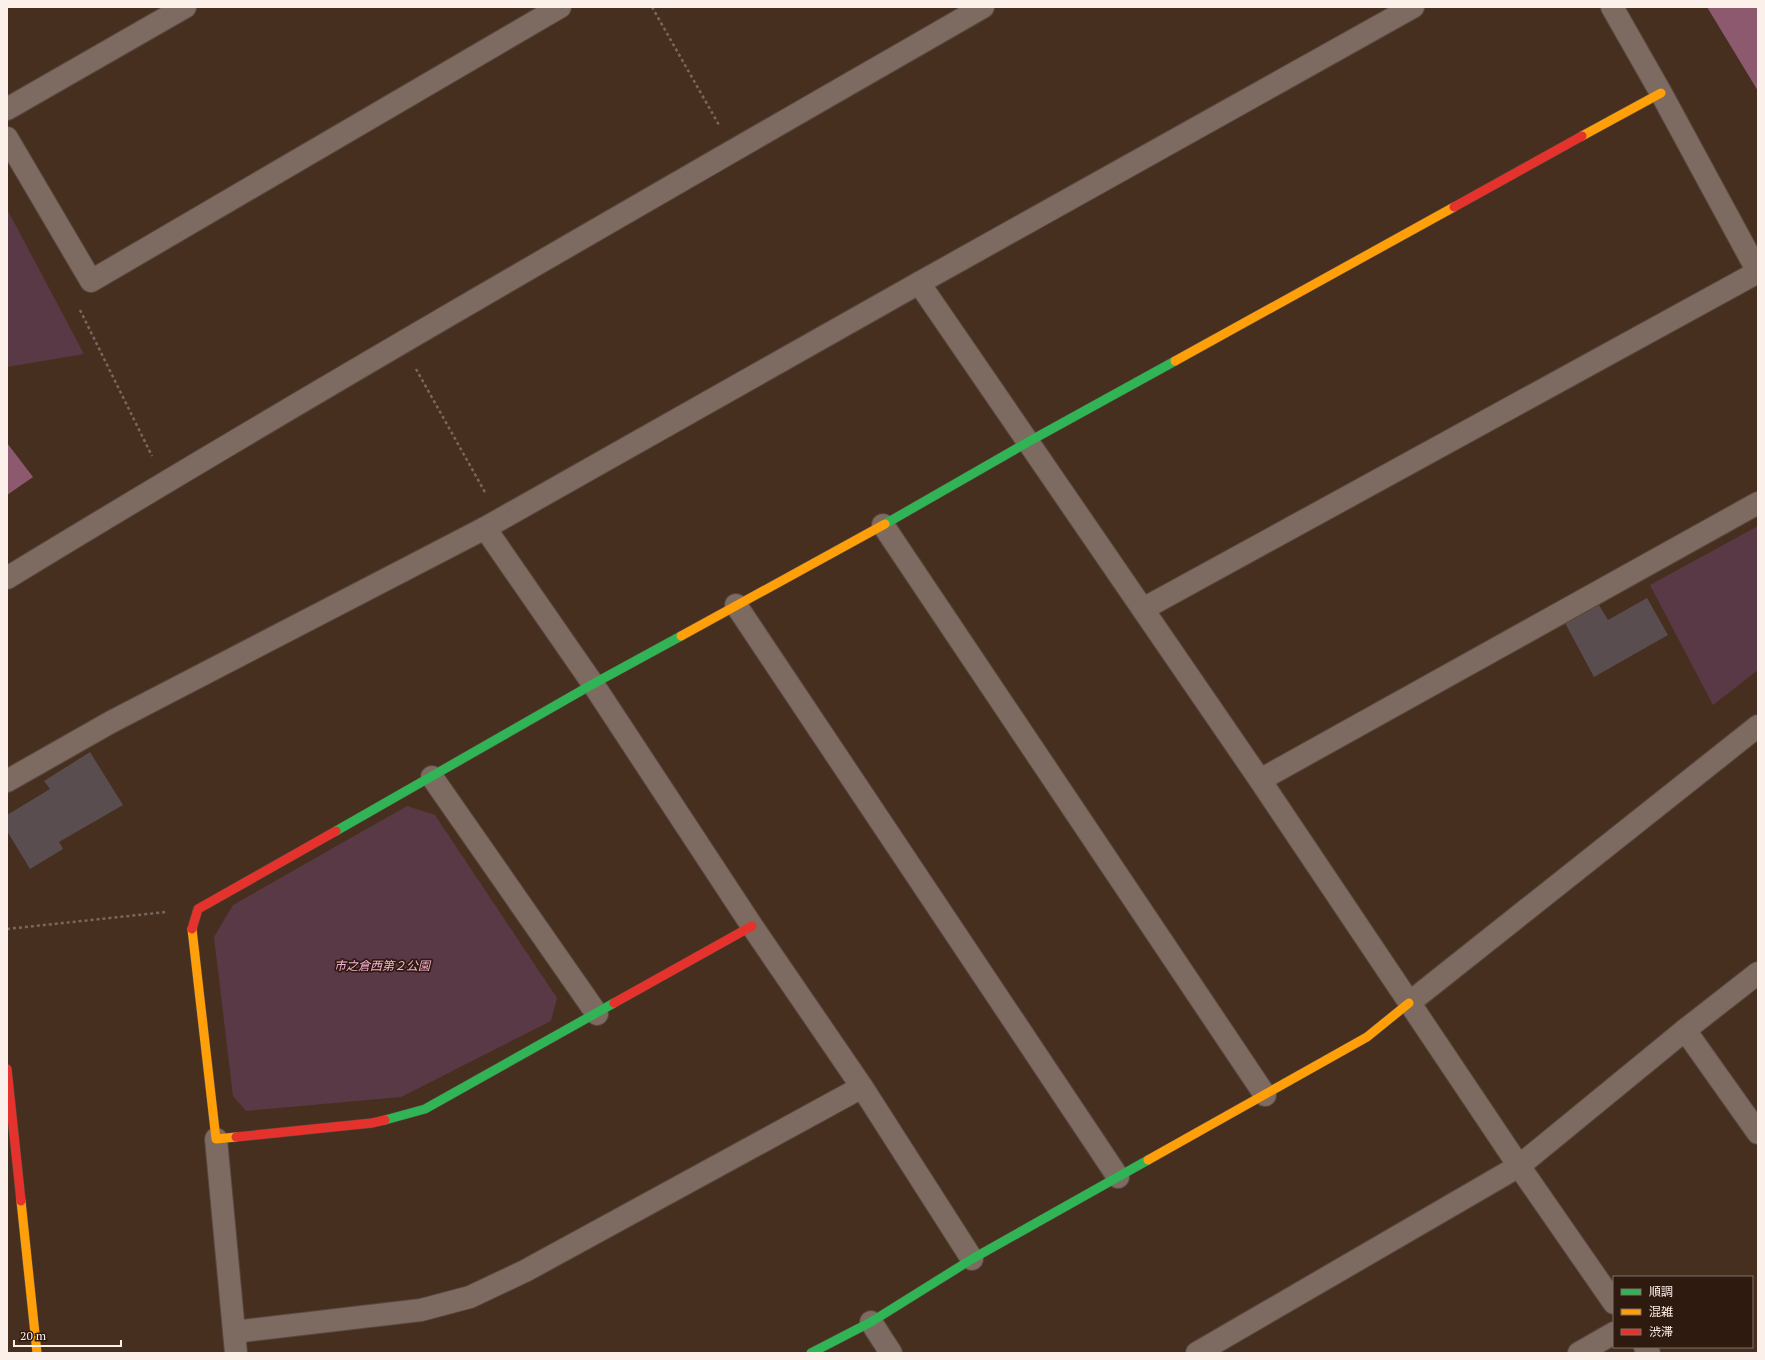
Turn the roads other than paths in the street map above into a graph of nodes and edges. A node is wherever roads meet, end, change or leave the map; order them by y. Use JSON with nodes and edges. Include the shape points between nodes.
{"nodes":[{"id":1,"x":185,"y":7,"type":"edge"},
{"id":2,"x":560,"y":7,"type":"edge"},
{"id":3,"x":983,"y":7,"type":"edge"},
{"id":4,"x":1413,"y":7,"type":"edge"},
{"id":5,"x":1612,"y":7,"type":"edge"},
{"id":6,"x":1661,"y":93,"type":"junction"},
{"id":7,"x":7,"y":108,"type":"edge"},
{"id":8,"x":7,"y":138,"type":"edge"},
{"id":9,"x":1758,"y":272,"type":"edge"},
{"id":10,"x":919,"y":283,"type":"junction"},
{"id":11,"x":1028,"y":442,"type":"junction"},
{"id":12,"x":1758,"y":503,"type":"edge"},
{"id":13,"x":493,"y":523,"type":"junction"},
{"id":14,"x":883,"y":525,"type":"junction"},
{"id":15,"x":7,"y":578,"type":"edge"},
{"id":16,"x":736,"y":605,"type":"junction"},
{"id":17,"x":1143,"y":609,"type":"junction"},
{"id":18,"x":593,"y":684,"type":"junction"},
{"id":19,"x":1758,"y":726,"type":"edge"},
{"id":20,"x":432,"y":777,"type":"junction"},
{"id":21,"x":1260,"y":780,"type":"junction"},
{"id":22,"x":7,"y":781,"type":"edge"},
{"id":23,"x":752,"y":926,"type":"junction"},
{"id":24,"x":1758,"y":973,"type":"edge"},
{"id":25,"x":1410,"y":1003,"type":"junction"},
{"id":26,"x":597,"y":1014,"type":"junction"},
{"id":27,"x":1685,"y":1030,"type":"junction"},
{"id":28,"x":7,"y":1069,"type":"edge"},
{"id":29,"x":862,"y":1087,"type":"junction"},
{"id":30,"x":1265,"y":1095,"type":"junction"},
{"id":31,"x":1758,"y":1133,"type":"edge"},
{"id":32,"x":216,"y":1139,"type":"junction"},
{"id":33,"x":1519,"y":1166,"type":"junction"},
{"id":34,"x":1118,"y":1177,"type":"junction"},
{"id":35,"x":972,"y":1259,"type":"junction"},
{"id":36,"x":1613,"y":1302,"type":"edge"},
{"id":37,"x":871,"y":1322,"type":"junction"},
{"id":38,"x":1613,"y":1334,"type":"edge"},
{"id":39,"x":235,"y":1343,"type":"edge"},
{"id":40,"x":37,"y":1353,"type":"edge"},
{"id":41,"x":811,"y":1353,"type":"edge"},
{"id":42,"x":891,"y":1353,"type":"edge"},
{"id":43,"x":1197,"y":1353,"type":"edge"},
{"id":44,"x":1579,"y":1353,"type":"edge"}],
"edges":[{"from":1,"to":7,"type":"street"},
{"from":2,"to":8,"type":"street","via":[[91,281]]},
{"from":3,"to":15,"type":"street","via":[[165,482]]},
{"from":4,"to":10,"type":"street"},
{"from":5,"to":6,"type":"street"},
{"from":6,"to":9,"type":"street"},
{"from":6,"to":11,"type":"street"},
{"from":9,"to":17,"type":"street"},
{"from":10,"to":11,"type":"street"},
{"from":10,"to":13,"type":"street"},
{"from":11,"to":14,"type":"street"},
{"from":11,"to":17,"type":"street"},
{"from":12,"to":21,"type":"street"},
{"from":13,"to":18,"type":"street"},
{"from":13,"to":22,"type":"street","via":[[111,722]]},
{"from":14,"to":16,"type":"street"},
{"from":14,"to":30,"type":"street"},
{"from":16,"to":18,"type":"street"},
{"from":16,"to":34,"type":"street"},
{"from":17,"to":21,"type":"street"},
{"from":18,"to":20,"type":"street"},
{"from":18,"to":23,"type":"street"},
{"from":19,"to":25,"type":"street"},
{"from":20,"to":26,"type":"street"},
{"from":20,"to":32,"type":"street","via":[[198,909],[192,929]]},
{"from":21,"to":25,"type":"street"},
{"from":23,"to":26,"type":"street"},
{"from":23,"to":29,"type":"street"},
{"from":24,"to":27,"type":"street"},
{"from":25,"to":30,"type":"street","via":[[1367,1037]]},
{"from":25,"to":33,"type":"street"},
{"from":26,"to":32,"type":"street","via":[[425,1109],[372,1123]]},
{"from":27,"to":31,"type":"street"},
{"from":27,"to":33,"type":"street"},
{"from":28,"to":40,"type":"street"},
{"from":29,"to":35,"type":"street"},
{"from":29,"to":39,"type":"street","via":[[525,1271],[470,1296],[421,1310]]},
{"from":30,"to":34,"type":"street"},
{"from":32,"to":39,"type":"street"},
{"from":33,"to":36,"type":"street"},
{"from":33,"to":43,"type":"street"},
{"from":34,"to":35,"type":"street"},
{"from":35,"to":37,"type":"street"},
{"from":37,"to":41,"type":"street"},
{"from":37,"to":42,"type":"street"},
{"from":38,"to":44,"type":"street"}]}
